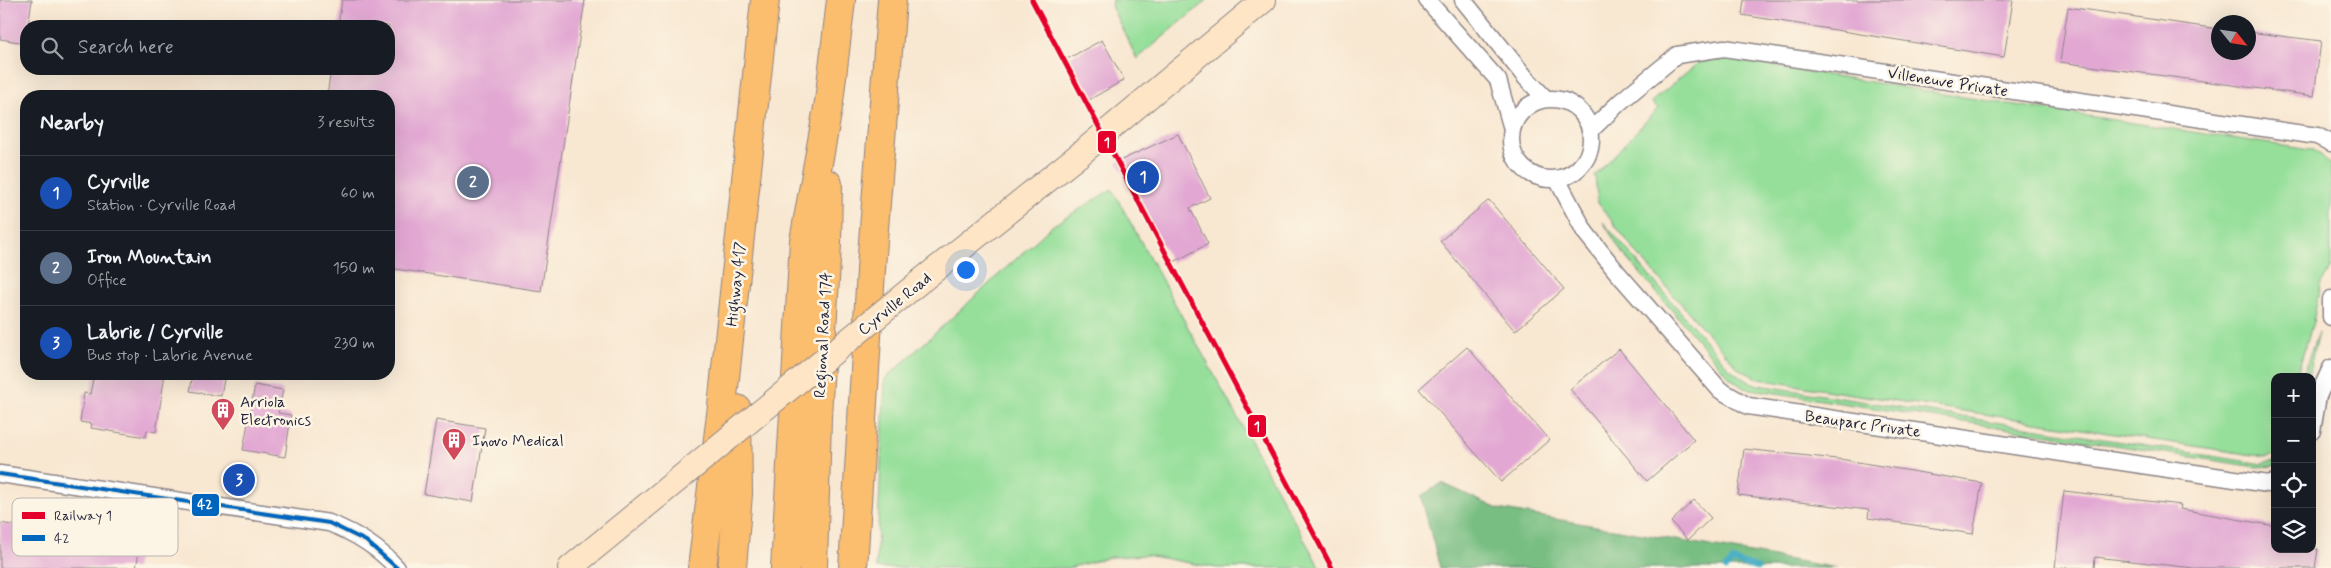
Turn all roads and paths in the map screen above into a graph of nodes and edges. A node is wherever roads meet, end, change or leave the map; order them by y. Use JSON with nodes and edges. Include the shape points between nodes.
{"nodes":[{"id":1,"x":765,"y":0,"type":"edge"},
{"id":2,"x":841,"y":0,"type":"edge"},
{"id":3,"x":892,"y":0,"type":"edge"},
{"id":4,"x":1264,"y":0,"type":"edge"},
{"id":5,"x":1427,"y":0,"type":"edge"},
{"id":6,"x":1463,"y":0,"type":"edge"},
{"id":7,"x":1545,"y":98,"type":"junction"},
{"id":8,"x":829,"y":102,"type":"junction"},
{"id":9,"x":1512,"y":129,"type":"junction"},
{"id":10,"x":1591,"y":130,"type":"junction"},
{"id":11,"x":2331,"y":143,"type":"edge"},
{"id":12,"x":1557,"y":179,"type":"junction"},
{"id":13,"x":737,"y":270,"type":"junction"},
{"id":14,"x":2331,"y":299,"type":"edge"},
{"id":15,"x":2331,"y":317,"type":"edge"},
{"id":16,"x":2331,"y":368,"type":"edge"},
{"id":17,"x":2314,"y":418,"type":"edge"},
{"id":18,"x":0,"y":474,"type":"edge"},
{"id":19,"x":2271,"y":483,"type":"edge"},
{"id":20,"x":161,"y":498,"type":"edge"},
{"id":21,"x":178,"y":501,"type":"edge"},
{"id":22,"x":397,"y":568,"type":"edge"},
{"id":23,"x":570,"y":568,"type":"edge"},
{"id":24,"x":702,"y":568,"type":"edge"},
{"id":25,"x":732,"y":568,"type":"edge"},
{"id":26,"x":784,"y":568,"type":"edge"},
{"id":27,"x":813,"y":568,"type":"edge"},
{"id":28,"x":853,"y":568,"type":"edge"}],
"edges":[{"from":1,"to":13,"type":"highway","name":"Highway 417"},
{"from":2,"to":8,"type":"highway"},
{"from":3,"to":28,"type":"highway","via":[[872,254]]},
{"from":4,"to":23,"type":"main road","name":"Cyrville Road","bridge":true,"via":[[1079,155]]},
{"from":5,"to":9,"type":"street","via":[[1498,80]]},
{"from":6,"to":7,"type":"street"},
{"from":7,"to":9,"type":"street","via":[[1530,104]]},
{"from":7,"to":10,"type":"street","via":[[1561,99],[1576,106]]},
{"from":8,"to":26,"type":"highway","via":[[804,241]]},
{"from":8,"to":27,"type":"highway","name":"Regional Road 174","via":[[827,244],[817,417]]},
{"from":9,"to":12,"type":"street","via":[[1511,145],[1516,160],[1541,178]]},
{"from":10,"to":11,"type":"street","name":"Villeneuve Private","via":[[1677,55],[1724,48],[2317,136]]},
{"from":10,"to":12,"type":"street","via":[[1591,148],[1584,163]]},
{"from":12,"to":19,"type":"street","name":"Beauparc Private","via":[[1585,232],[1616,271],[1720,390],[1748,406]]},
{"from":13,"to":24,"type":"highway","name":"Highway 417"},
{"from":13,"to":25,"type":"highway","via":[[738,494]]},
{"from":14,"to":15,"type":"street"},
{"from":16,"to":17,"type":"street","via":[[2318,396]]},
{"from":18,"to":20,"type":"street"},
{"from":21,"to":22,"type":"street","via":[[329,523],[364,540]]}]}
